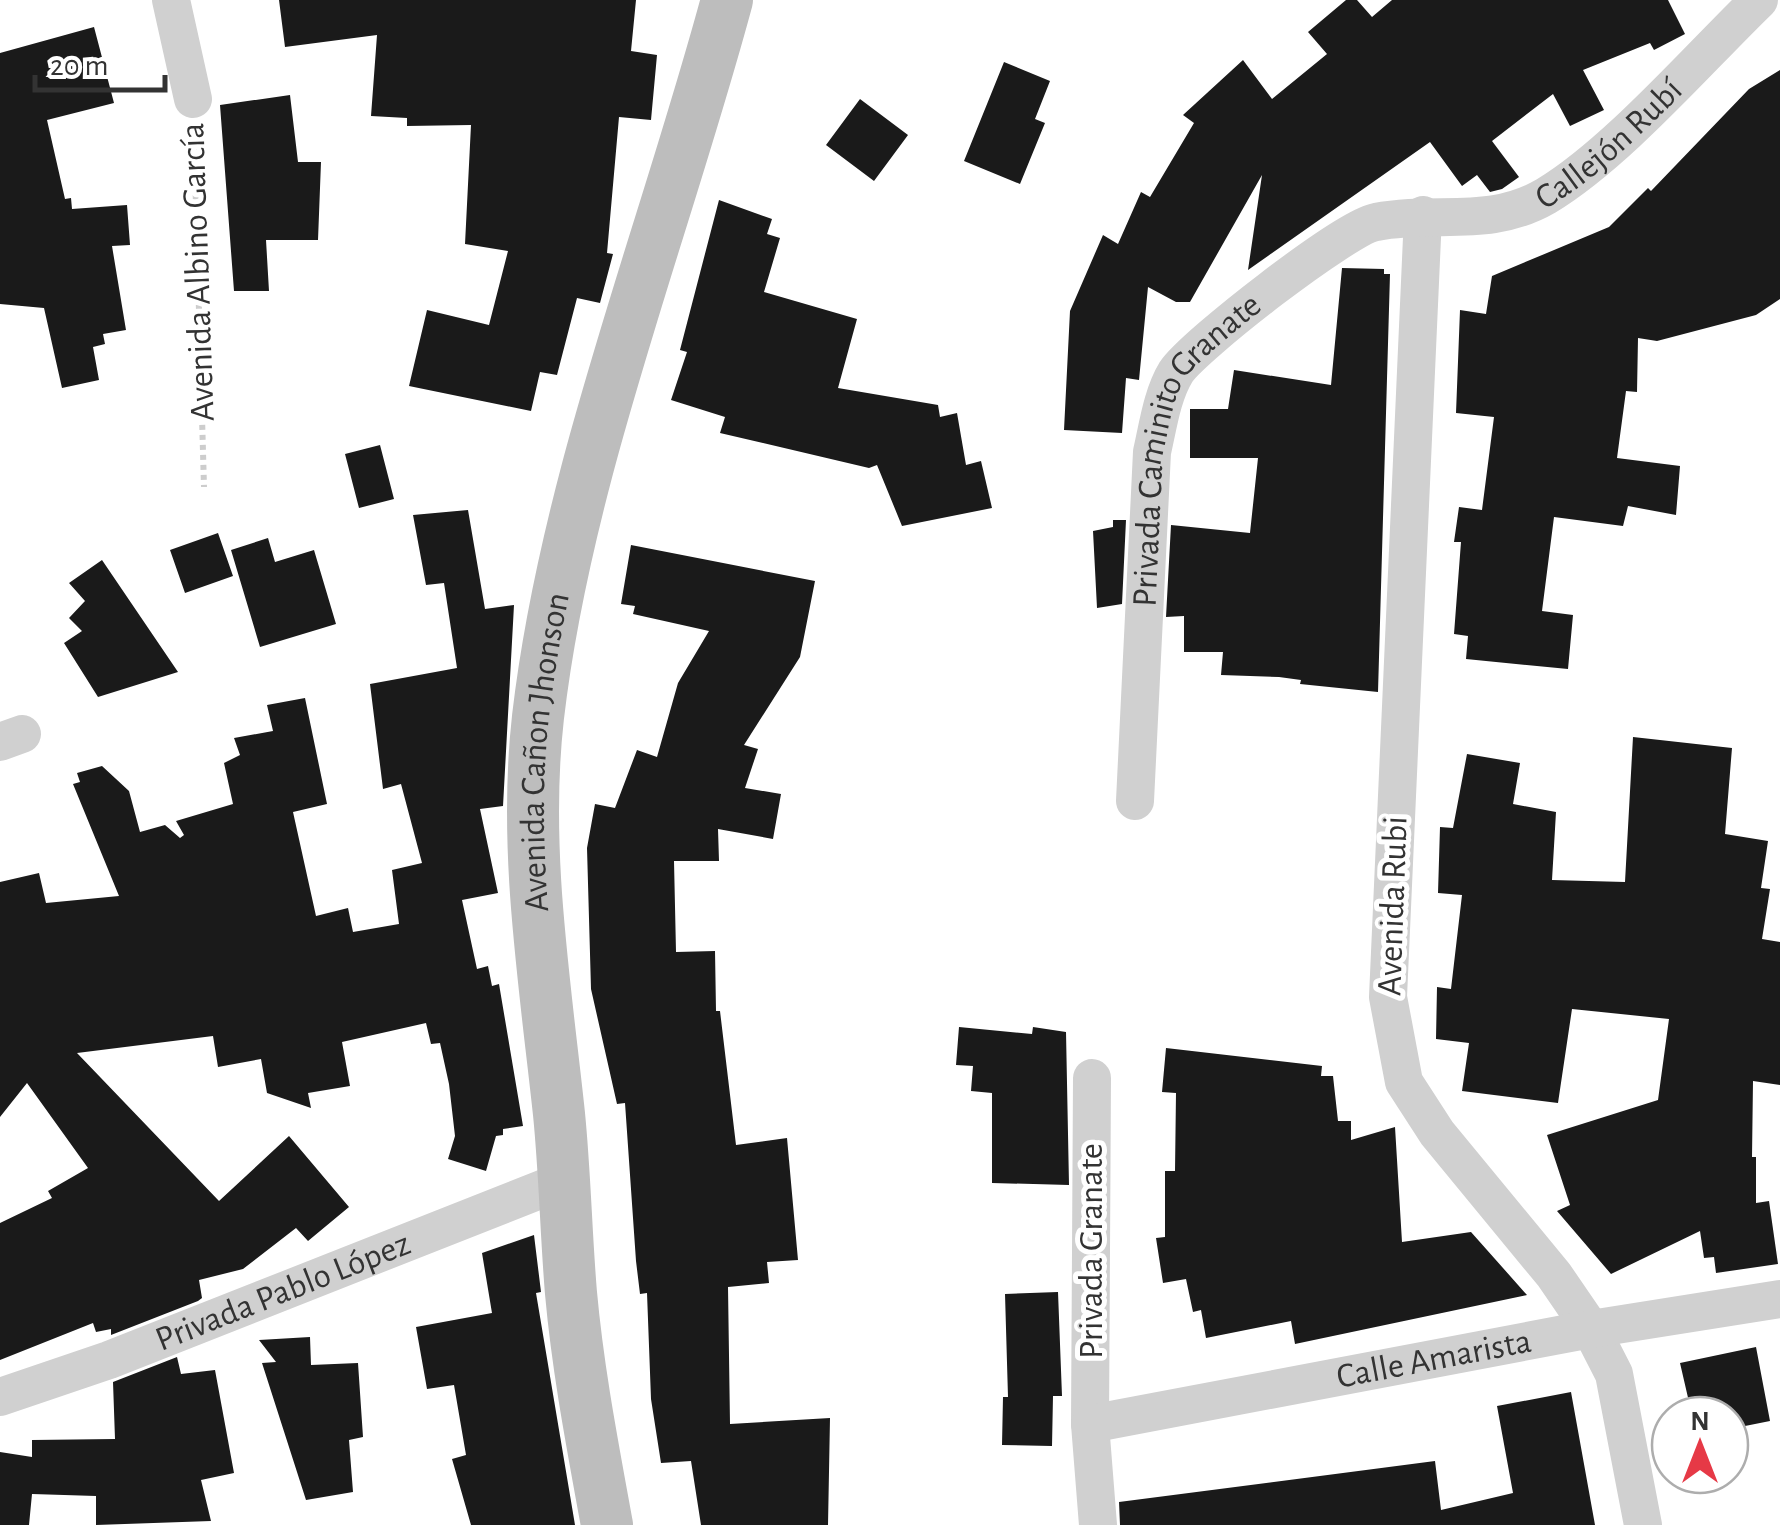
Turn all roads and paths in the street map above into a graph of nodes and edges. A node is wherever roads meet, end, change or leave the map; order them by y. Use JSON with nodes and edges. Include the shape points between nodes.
{"nodes":[{"id":1,"x":172,"y":0,"type":"edge"},
{"id":2,"x":726,"y":0,"type":"edge"},
{"id":3,"x":1758,"y":0,"type":"edge"},
{"id":4,"x":194,"y":99,"type":"joint"},
{"id":5,"x":1423,"y":215,"type":"junction"},
{"id":6,"x":204,"y":487,"type":"dead end"},
{"id":7,"x":1134,"y":801,"type":"dead end"},
{"id":8,"x":1092,"y":1078,"type":"dead end"},
{"id":9,"x":566,"y":1180,"type":"junction"},
{"id":10,"x":1780,"y":1299,"type":"edge"},
{"id":11,"x":1591,"y":1329,"type":"junction"},
{"id":12,"x":0,"y":1397,"type":"edge"},
{"id":13,"x":1090,"y":1424,"type":"junction"},
{"id":14,"x":606,"y":1525,"type":"edge"},
{"id":15,"x":1098,"y":1525,"type":"edge"},
{"id":16,"x":1643,"y":1525,"type":"edge"}],
"edges":[{"from":1,"to":4,"type":"street","name":"Avenida Albino García"},
{"from":2,"to":9,"type":"main road","name":"Avenida Cañon Jhonson","via":[[594,455],[538,718],[533,841]]},
{"from":3,"to":5,"type":"street","name":"Callejón Rubí","via":[[1591,163],[1547,195],[1496,218]]},
{"from":4,"to":6,"type":"path","name":"Avenida Albino García"},
{"from":5,"to":7,"type":"street","name":"Privada Caminito Granate","via":[[1356,230],[1199,344],[1175,374],[1152,452]]},
{"from":5,"to":11,"type":"street","name":"Avenida Rubi","via":[[1388,996],[1394,1043],[1404,1082],[1437,1133]]},
{"from":8,"to":13,"type":"street","name":"Privada Granate"},
{"from":9,"to":12,"type":"street","name":"Privada Pablo López"},
{"from":9,"to":14,"type":"main road","name":"Avenida Cañon Jhonson","via":[[572,1295]]},
{"from":10,"to":11,"type":"street","name":"Calle Amarista"},
{"from":11,"to":13,"type":"street","name":"Calle Amarista"},
{"from":11,"to":16,"type":"street","name":"Avenida Rubi","via":[[1618,1389]]},
{"from":13,"to":15,"type":"street","name":"Privada Granate"}]}
